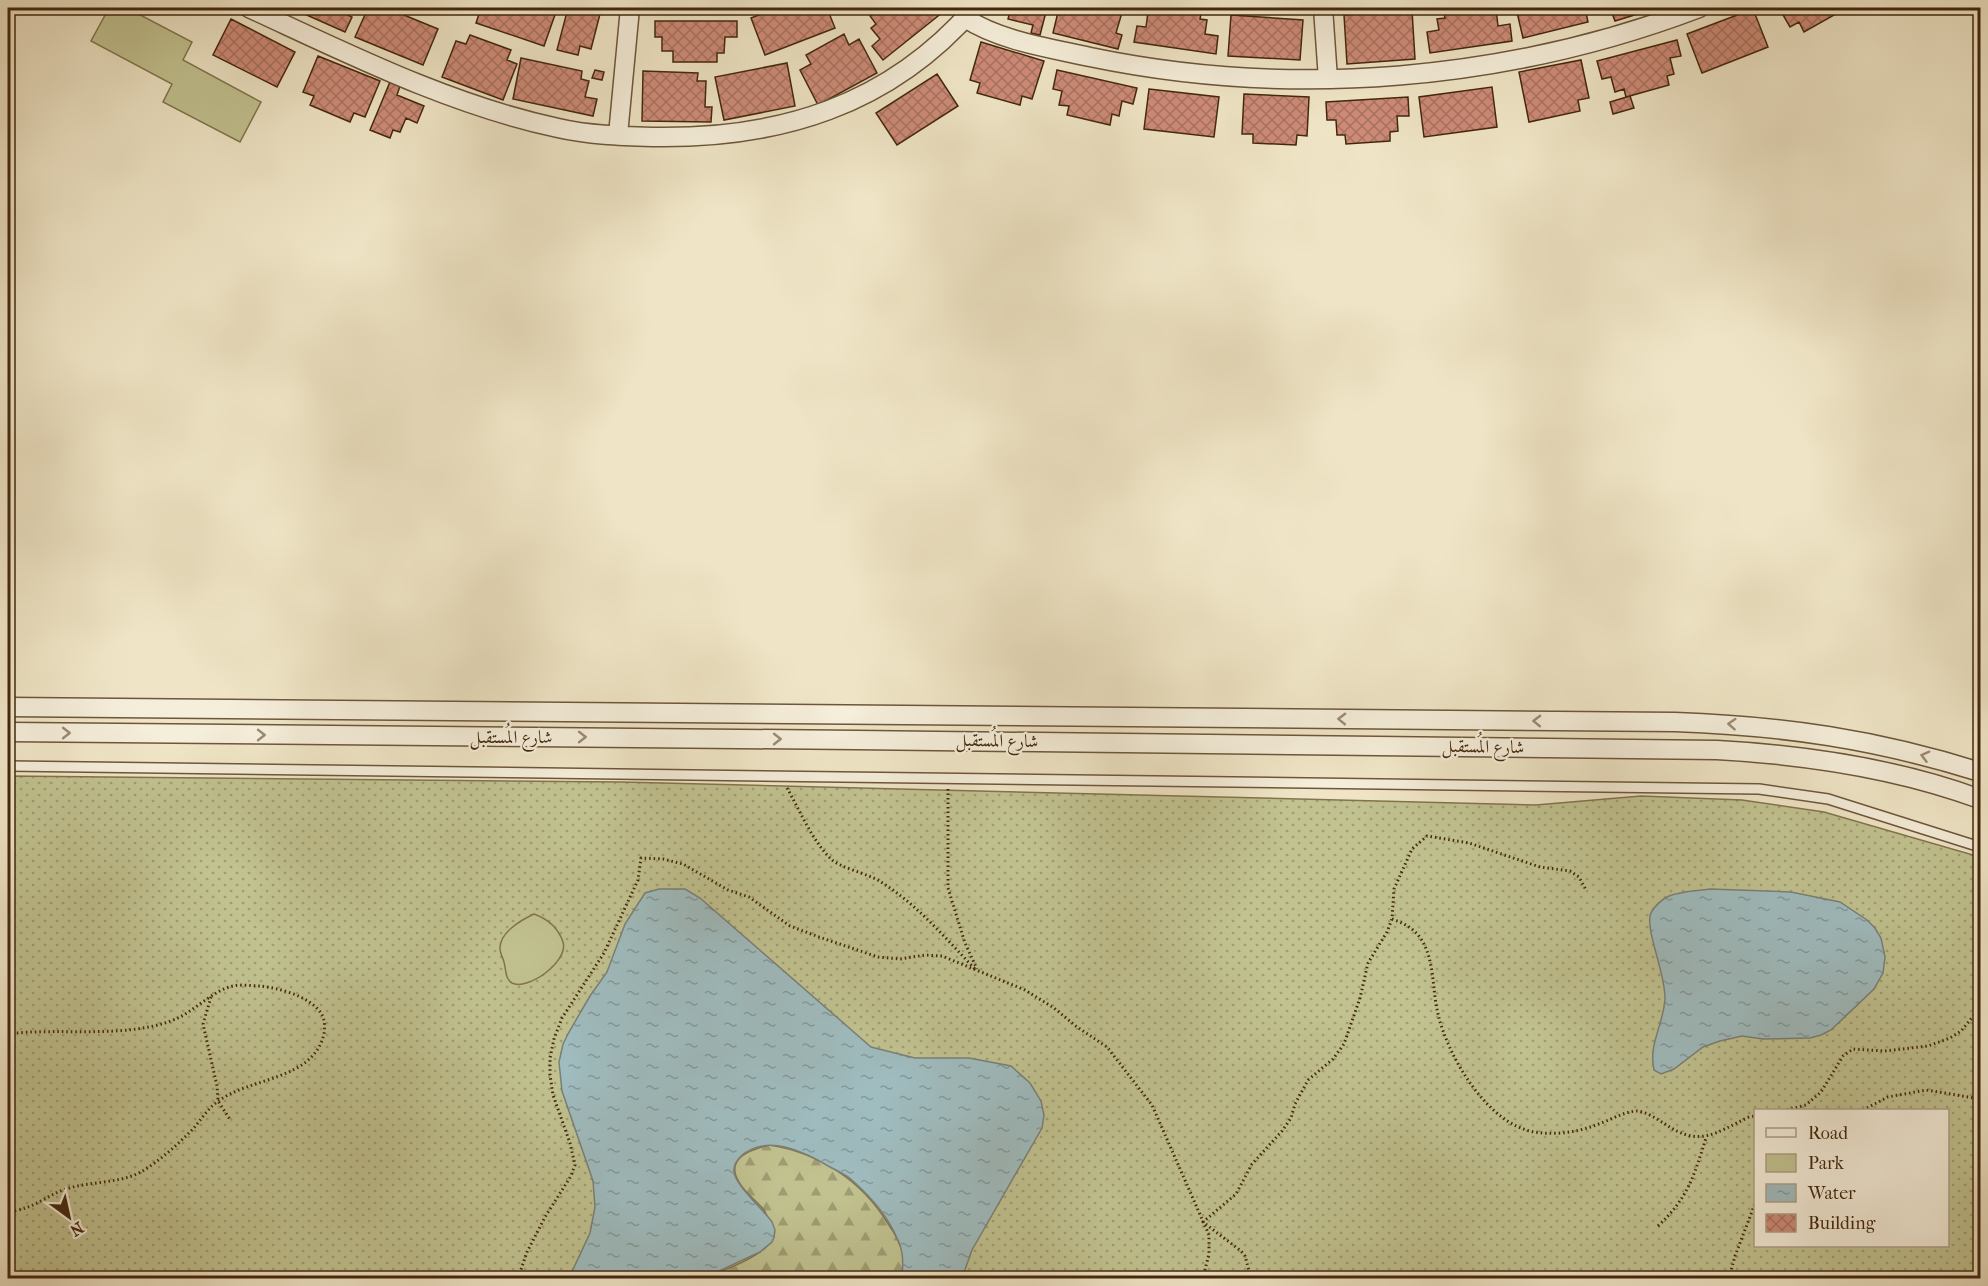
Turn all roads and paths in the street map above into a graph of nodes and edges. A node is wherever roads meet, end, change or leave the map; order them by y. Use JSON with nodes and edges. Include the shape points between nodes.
{"nodes":[{"id":1,"x":249,"y":8,"type":"edge"},
{"id":2,"x":630,"y":8,"type":"edge"},
{"id":3,"x":1323,"y":8,"type":"edge"},
{"id":4,"x":1699,"y":8,"type":"edge"},
{"id":5,"x":970,"y":13,"type":"edge"},
{"id":6,"x":1328,"y":79,"type":"junction"},
{"id":7,"x":618,"y":135,"type":"junction"},
{"id":8,"x":8,"y":707,"type":"edge"},
{"id":9,"x":8,"y":732,"type":"edge"},
{"id":10,"x":8,"y":766,"type":"edge"},
{"id":11,"x":1980,"y":772,"type":"edge"},
{"id":12,"x":780,"y":776,"type":"junction"},
{"id":13,"x":949,"y":778,"type":"junction"},
{"id":14,"x":1980,"y":799,"type":"edge"},
{"id":15,"x":1980,"y":847,"type":"edge"},
{"id":16,"x":1586,"y":890,"type":"dead end"},
{"id":17,"x":1392,"y":919,"type":"junction"},
{"id":18,"x":977,"y":971,"type":"junction"},
{"id":19,"x":211,"y":997,"type":"junction"},
{"id":20,"x":1980,"y":1008,"type":"edge"},
{"id":21,"x":8,"y":1034,"type":"edge"},
{"id":22,"x":1980,"y":1099,"type":"edge"},
{"id":23,"x":218,"y":1101,"type":"junction"},
{"id":24,"x":1791,"y":1109,"type":"edge"},
{"id":25,"x":1865,"y":1109,"type":"edge"},
{"id":26,"x":1754,"y":1116,"type":"edge"},
{"id":27,"x":231,"y":1121,"type":"dead end"},
{"id":28,"x":1706,"y":1138,"type":"junction"},
{"id":29,"x":1754,"y":1204,"type":"edge"},
{"id":30,"x":8,"y":1212,"type":"edge"},
{"id":31,"x":1203,"y":1222,"type":"junction"},
{"id":32,"x":1658,"y":1226,"type":"dead end"},
{"id":33,"x":518,"y":1278,"type":"edge"},
{"id":34,"x":1203,"y":1278,"type":"edge"},
{"id":35,"x":1251,"y":1278,"type":"edge"},
{"id":36,"x":1729,"y":1278,"type":"edge"}],
"edges":[{"from":1,"to":7,"type":"street","via":[[457,99],[560,129]]},
{"from":2,"to":7,"type":"street"},
{"from":3,"to":6,"type":"street"},
{"from":4,"to":6,"type":"street","via":[[1637,29],[1511,60],[1428,73]]},
{"from":5,"to":6,"type":"street","via":[[994,33],[1113,62],[1200,74]]},
{"from":5,"to":7,"type":"street","via":[[889,80],[807,119],[713,136]]},
{"from":11,"to":8,"type":"street","name":"شارع المُستقبل","one_way":true,"via":[[1855,739],[1766,727],[1675,722]]},
{"from":9,"to":14,"type":"street","name":"شارع المُستقبل","one_way":true,"via":[[1718,750],[1854,765]]},
{"from":10,"to":12,"type":"lane"},
{"from":12,"to":13,"type":"lane"},
{"from":12,"to":18,"type":"path","via":[[833,861],[863,872],[898,894]]},
{"from":13,"to":15,"type":"lane","via":[[1759,789],[1828,799]]},
{"from":13,"to":18,"type":"path","via":[[948,888]]},
{"from":16,"to":17,"type":"path","via":[[1580,877],[1570,871],[1540,867],[1469,843],[1427,836],[1412,849],[1402,868],[1394,889]]},
{"from":17,"to":28,"type":"path","via":[[1412,928],[1422,939],[1444,1033],[1476,1090],[1501,1117],[1533,1132],[1557,1134],[1639,1111],[1690,1136]]},
{"from":17,"to":31,"type":"path","via":[[1368,963],[1344,1044],[1308,1080],[1291,1118],[1252,1164],[1236,1194]]},
{"from":18,"to":31,"type":"path","via":[[1025,990],[1107,1047],[1152,1105]]},
{"from":18,"to":33,"type":"path","via":[[942,956],[878,957],[790,926],[749,897],[728,890],[683,864],[641,858],[638,880],[604,953],[562,1018],[554,1039],[551,1085],[575,1165]]},
{"from":19,"to":21,"type":"path","via":[[177,1018],[147,1026],[119,1031]]},
{"from":19,"to":23,"type":"path","via":[[203,1024]]},
{"from":19,"to":23,"type":"path","via":[[232,986],[263,987],[315,1005],[323,1015],[325,1027],[322,1042],[301,1066]]},
{"from":20,"to":24,"type":"path","via":[[1961,1031],[1928,1046],[1885,1051],[1853,1049],[1844,1056],[1821,1092],[1806,1105]]},
{"from":22,"to":25,"type":"path","via":[[1926,1090],[1888,1097]]},
{"from":23,"to":27,"type":"path"},
{"from":23,"to":30,"type":"path","via":[[191,1131],[141,1172],[64,1189],[27,1208]]},
{"from":26,"to":28,"type":"path"},
{"from":28,"to":32,"type":"path","via":[[1685,1195]]},
{"from":29,"to":36,"type":"path"},
{"from":31,"to":34,"type":"path","via":[[1210,1243]]},
{"from":31,"to":35,"type":"path","via":[[1241,1251]]}]}
